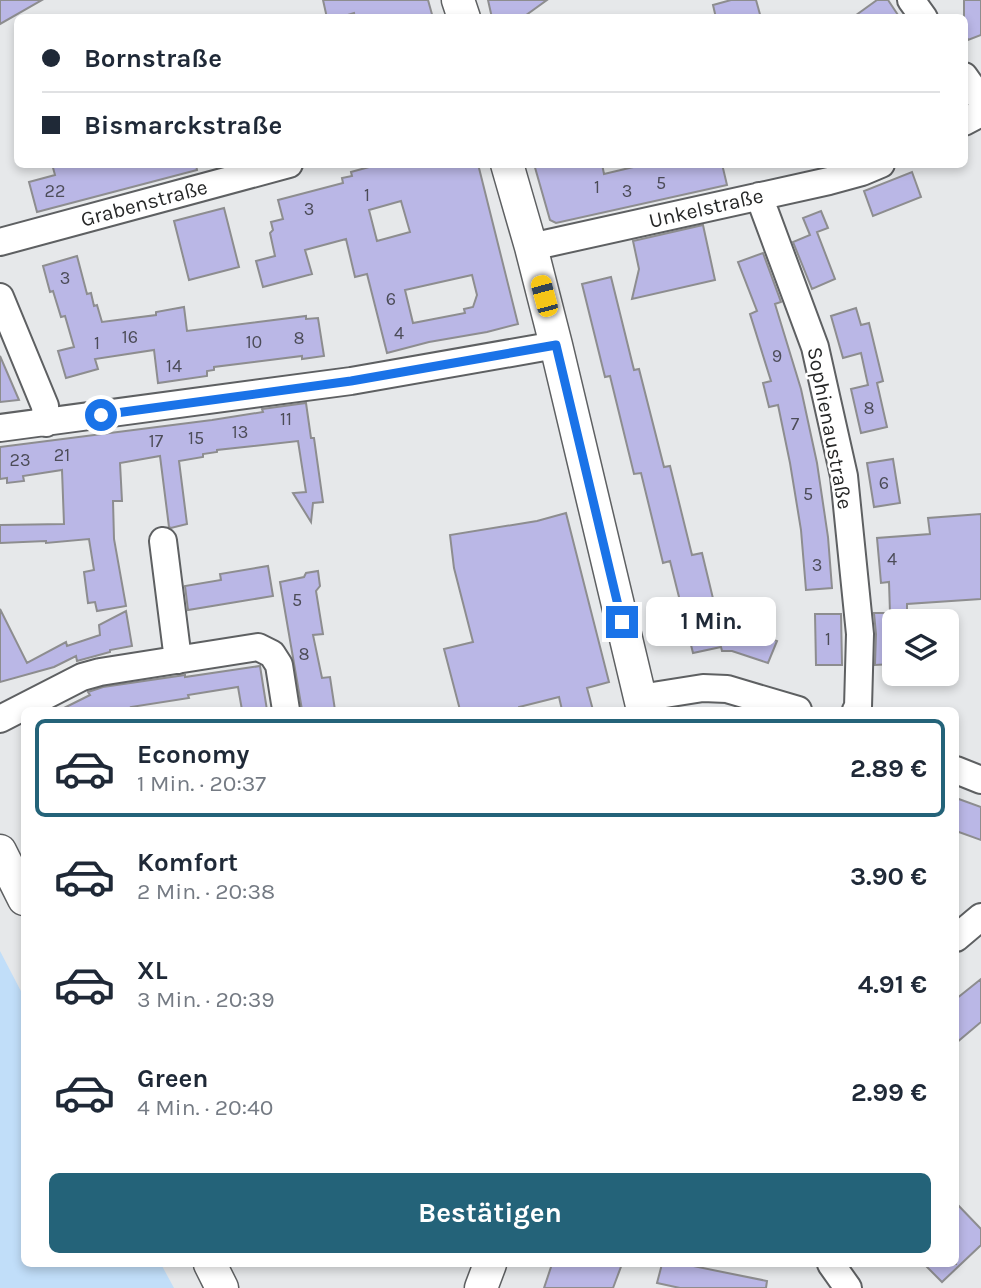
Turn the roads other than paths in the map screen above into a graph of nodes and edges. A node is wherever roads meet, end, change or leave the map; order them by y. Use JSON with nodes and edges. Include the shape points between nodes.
{"nodes":[{"id":1,"x":968,"y":82,"type":"edge"},
{"id":2,"x":981,"y":100,"type":"edge"},
{"id":3,"x":274,"y":168,"type":"edge"},
{"id":4,"x":508,"y":168,"type":"edge"},
{"id":5,"x":872,"y":168,"type":"edge"},
{"id":6,"x":759,"y":196,"type":"junction"},
{"id":7,"x":0,"y":242,"type":"edge"},
{"id":8,"x":531,"y":247,"type":"junction"},
{"id":9,"x":0,"y":297,"type":"edge"},
{"id":10,"x":556,"y":345,"type":"junction"},
{"id":11,"x":46,"y":423,"type":"junction"},
{"id":12,"x":0,"y":428,"type":"edge"},
{"id":13,"x":163,"y":541,"type":"dead end"},
{"id":14,"x":178,"y":660,"type":"junction"},
{"id":15,"x":642,"y":704,"type":"edge"},
{"id":16,"x":23,"y":707,"type":"edge"},
{"id":17,"x":286,"y":707,"type":"edge"},
{"id":18,"x":788,"y":707,"type":"edge"},
{"id":19,"x":858,"y":707,"type":"edge"},
{"id":20,"x":21,"y":708,"type":"edge"},
{"id":21,"x":0,"y":719,"type":"edge"},
{"id":22,"x":959,"y":771,"type":"edge"},
{"id":23,"x":981,"y":780,"type":"edge"},
{"id":24,"x":0,"y":851,"type":"edge"},
{"id":25,"x":21,"y":893,"type":"edge"},
{"id":26,"x":981,"y":917,"type":"edge"},
{"id":27,"x":959,"y":935,"type":"edge"},
{"id":28,"x":211,"y":1267,"type":"edge"},
{"id":29,"x":490,"y":1267,"type":"edge"},
{"id":30,"x":833,"y":1267,"type":"edge"},
{"id":31,"x":222,"y":1288,"type":"edge"},
{"id":32,"x":481,"y":1288,"type":"edge"},
{"id":33,"x":848,"y":1288,"type":"edge"}],
"edges":[{"from":1,"to":2,"type":"street"},
{"from":3,"to":7,"type":"street","name":"Grabenstraße"},
{"from":4,"to":8,"type":"main road"},
{"from":5,"to":6,"type":"street","name":"Unkelstraße"},
{"from":6,"to":8,"type":"street","name":"Unkelstraße"},
{"from":6,"to":19,"type":"street","name":"Sophienaustraße","via":[[815,347],[844,476],[860,634]]},
{"from":8,"to":10,"type":"main road"},
{"from":9,"to":11,"type":"street","via":[[44,405]]},
{"from":10,"to":11,"type":"street","via":[[351,381]]},
{"from":10,"to":15,"type":"main road"},
{"from":11,"to":12,"type":"street"},
{"from":13,"to":14,"type":"street"},
{"from":14,"to":16,"type":"street","via":[[82,677]]},
{"from":14,"to":17,"type":"street","via":[[258,647],[265,650],[279,665]]},
{"from":15,"to":18,"type":"street","via":[[703,688],[727,689]]},
{"from":20,"to":21,"type":"street"},
{"from":22,"to":23,"type":"street"},
{"from":24,"to":25,"type":"main road"},
{"from":26,"to":27,"type":"street"},
{"from":28,"to":31,"type":"main road"},
{"from":29,"to":32,"type":"main road"},
{"from":30,"to":33,"type":"street"}]}
